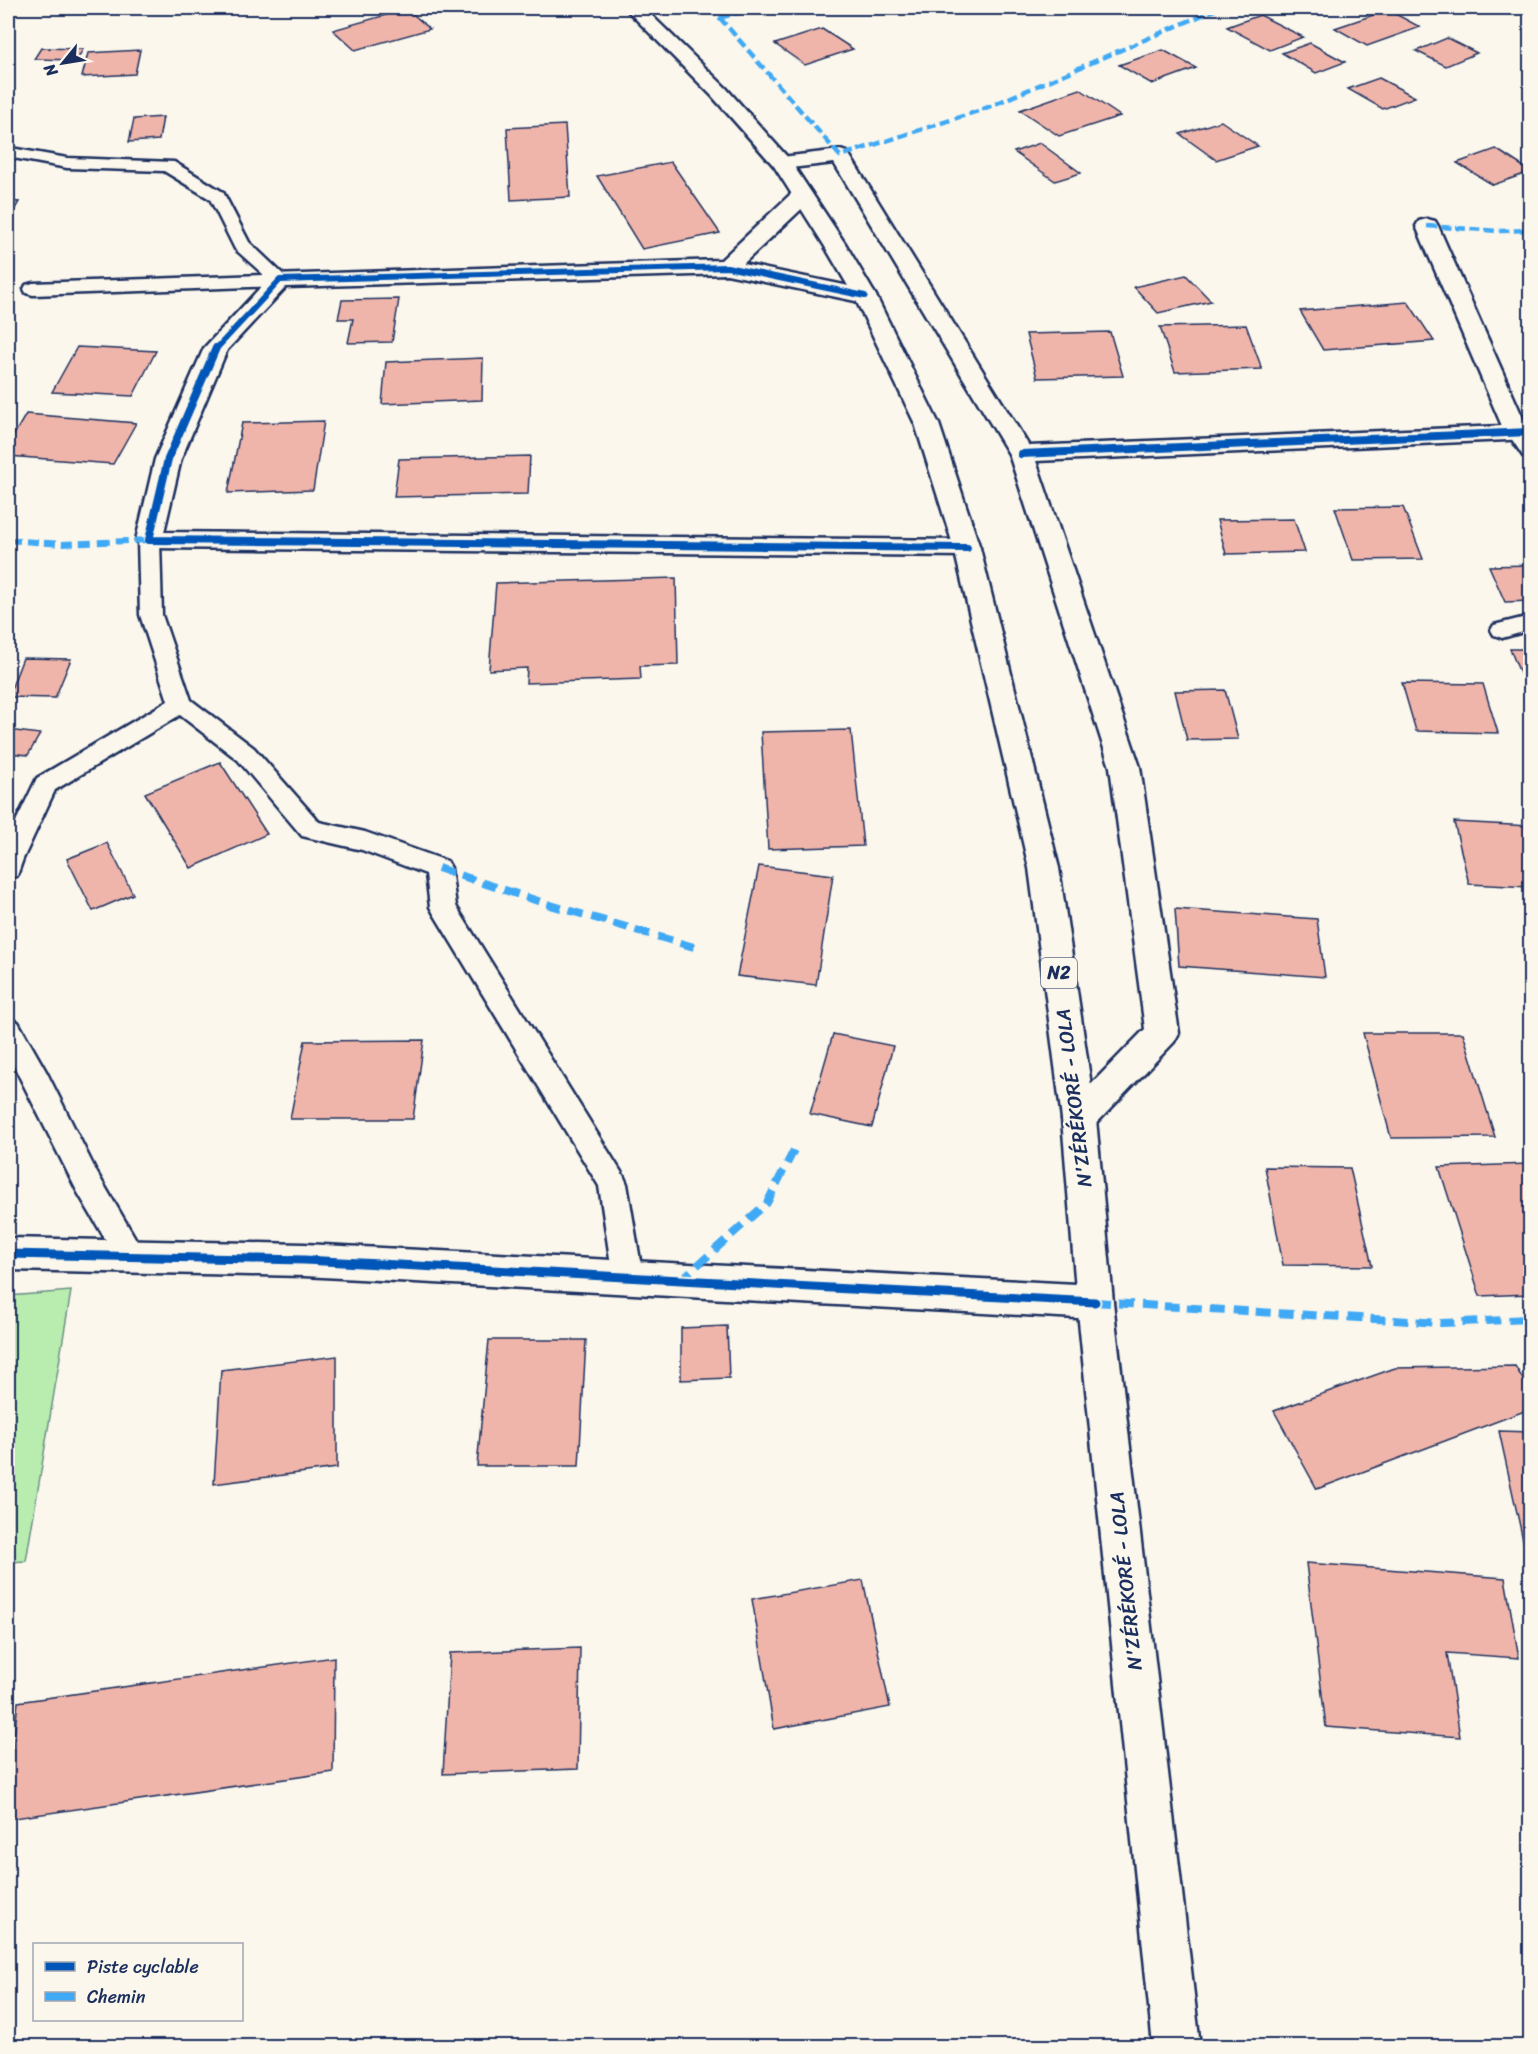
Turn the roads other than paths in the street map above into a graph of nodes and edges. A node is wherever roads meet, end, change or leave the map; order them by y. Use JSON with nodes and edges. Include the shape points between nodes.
{"nodes":[{"id":1,"x":634,"y":8,"type":"edge"},
{"id":2,"x":11,"y":153,"type":"dead end"},
{"id":3,"x":782,"y":163,"type":"junction"},
{"id":4,"x":802,"y":196,"type":"junction"},
{"id":5,"x":1427,"y":226,"type":"dead end"},
{"id":6,"x":727,"y":267,"type":"junction"},
{"id":7,"x":280,"y":280,"type":"junction"},
{"id":8,"x":33,"y":289,"type":"dead end"},
{"id":9,"x":865,"y":296,"type":"junction"},
{"id":10,"x":1526,"y":439,"type":"edge"},
{"id":11,"x":1021,"y":454,"type":"junction"},
{"id":12,"x":149,"y":540,"type":"junction"},
{"id":13,"x":967,"y":548,"type":"junction"},
{"id":14,"x":1530,"y":623,"type":"edge"},
{"id":15,"x":1502,"y":630,"type":"dead end"},
{"id":16,"x":181,"y":704,"type":"junction"},
{"id":17,"x":8,"y":869,"type":"edge"},
{"id":18,"x":8,"y":1029,"type":"edge"},
{"id":19,"x":1079,"y":1119,"type":"junction"},
{"id":20,"x":8,"y":1254,"type":"edge"},
{"id":21,"x":131,"y":1257,"type":"junction"},
{"id":22,"x":628,"y":1278,"type":"junction"},
{"id":23,"x":1095,"y":1302,"type":"junction"},
{"id":24,"x":1177,"y":2046,"type":"edge"}],
"edges":[{"from":1,"to":3,"type":"main road","name":"N'ZÉRÉKORÉ - LOLA","number":"N2","via":[[719,92]]},
{"from":2,"to":7,"type":"lane","via":[[67,163],[168,166],[218,196],[241,245]]},
{"from":3,"to":4,"type":"main road","name":"N'ZÉRÉKORÉ - LOLA","number":"N2"},
{"from":3,"to":11,"type":"main road","via":[[840,156]]},
{"from":4,"to":6,"type":"main road"},
{"from":4,"to":9,"type":"main road","name":"N'ZÉRÉKORÉ - LOLA","number":"N2"},
{"from":5,"to":10,"type":"main road"},
{"from":6,"to":7,"type":"main road"},
{"from":6,"to":9,"type":"main road"},
{"from":7,"to":8,"type":"lane"},
{"from":7,"to":12,"type":"main road","via":[[216,348],[168,459]]},
{"from":9,"to":13,"type":"main road","name":"N'ZÉRÉKORÉ - LOLA","number":"N2","via":[[927,424]]},
{"from":10,"to":11,"type":"main road"},
{"from":11,"to":19,"type":"main road","via":[[1125,767],[1162,1033]]},
{"from":12,"to":13,"type":"main road"},
{"from":12,"to":16,"type":"lane","via":[[151,615]]},
{"from":13,"to":19,"type":"main road","name":"N'ZÉRÉKORÉ - LOLA","number":"N2","via":[[1044,868]]},
{"from":14,"to":15,"type":"lane"},
{"from":16,"to":17,"type":"lane","via":[[46,784]]},
{"from":16,"to":22,"type":"lane","via":[[246,754],[311,830],[365,841],[438,868],[443,908],[613,1184]]},
{"from":18,"to":21,"type":"lane","via":[[87,1182]]},
{"from":19,"to":23,"type":"main road","name":"N'ZÉRÉKORÉ - LOLA","number":"N2"},
{"from":20,"to":21,"type":"main road"},
{"from":21,"to":22,"type":"main road","via":[[304,1260]]},
{"from":22,"to":23,"type":"main road"},
{"from":23,"to":24,"type":"main road","name":"N'ZÉRÉKORÉ - LOLA","number":"N2"}]}
